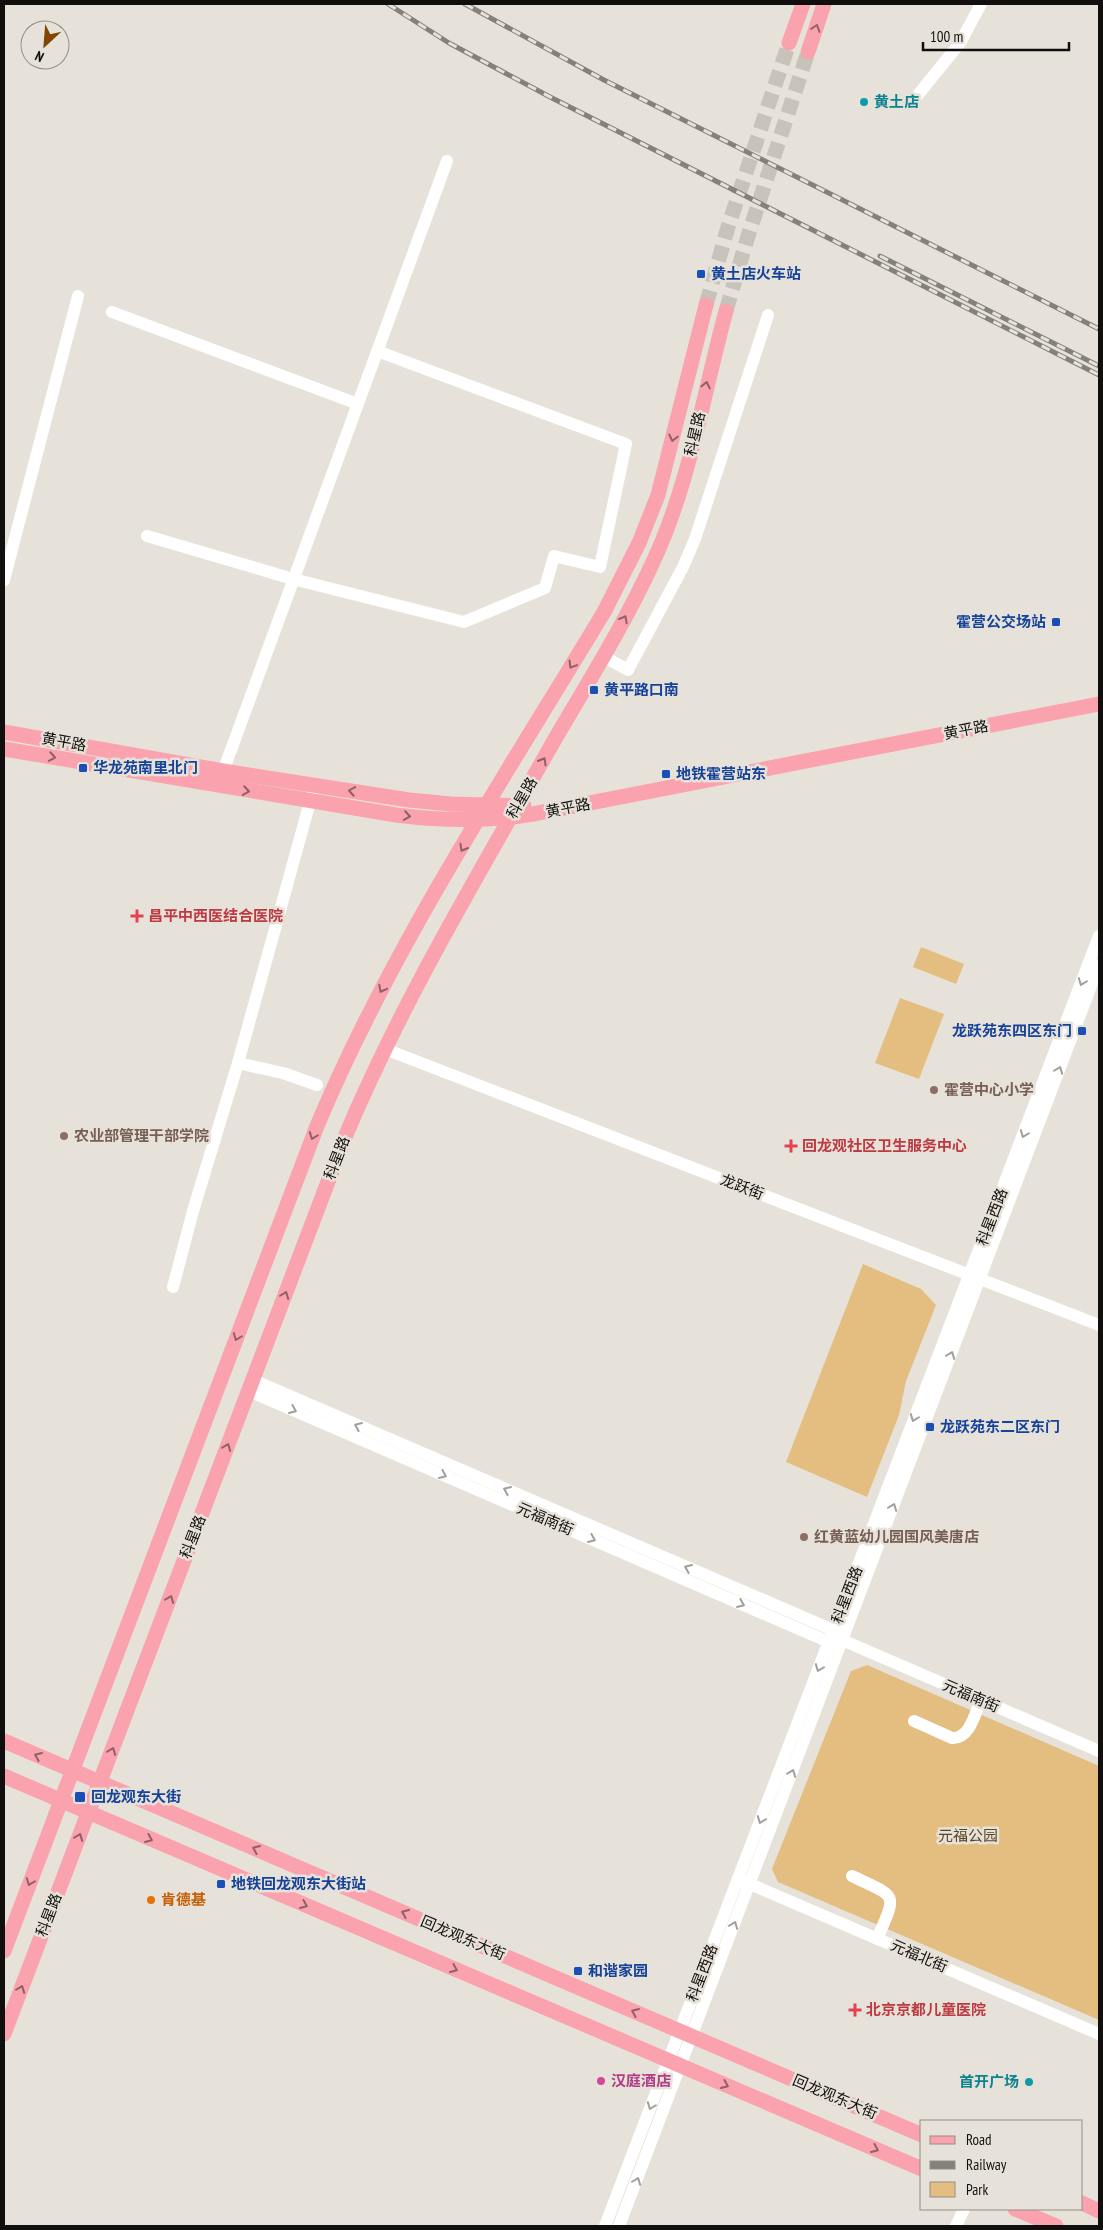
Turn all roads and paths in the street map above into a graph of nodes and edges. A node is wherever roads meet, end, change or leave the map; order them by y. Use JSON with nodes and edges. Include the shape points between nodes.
{"nodes":[{"id":1,"x":802,"y":4,"type":"edge"},
{"id":2,"x":824,"y":4,"type":"edge"},
{"id":3,"x":981,"y":4,"type":"edge"},
{"id":4,"x":789,"y":43,"type":"tunnel mouth"},
{"id":5,"x":808,"y":52,"type":"tunnel mouth"},
{"id":6,"x":917,"y":96,"type":"dead end"},
{"id":7,"x":448,"y":161,"type":"dead end"},
{"id":8,"x":78,"y":296,"type":"dead end"},
{"id":9,"x":706,"y":305,"type":"tunnel mouth"},
{"id":10,"x":726,"y":311,"type":"tunnel mouth"},
{"id":11,"x":112,"y":312,"type":"dead end"},
{"id":12,"x":768,"y":315,"type":"dead end"},
{"id":13,"x":377,"y":351,"type":"junction"},
{"id":14,"x":358,"y":404,"type":"junction"},
{"id":15,"x":147,"y":536,"type":"dead end"},
{"id":16,"x":294,"y":579,"type":"junction"},
{"id":17,"x":4,"y":580,"type":"edge"},
{"id":18,"x":603,"y":656,"type":"junction"},
{"id":19,"x":1099,"y":698,"type":"edge"},
{"id":20,"x":1099,"y":704,"type":"edge"},
{"id":21,"x":4,"y":732,"type":"edge"},
{"id":22,"x":4,"y":749,"type":"edge"},
{"id":23,"x":223,"y":771,"type":"junction"},
{"id":24,"x":314,"y":784,"type":"junction"},
{"id":25,"x":218,"y":786,"type":"junction"},
{"id":26,"x":310,"y":801,"type":"junction"},
{"id":27,"x":488,"y":806,"type":"junction"},
{"id":28,"x":514,"y":812,"type":"junction"},
{"id":29,"x":479,"y":821,"type":"junction"},
{"id":30,"x":1099,"y":936,"type":"edge"},
{"id":31,"x":1099,"y":965,"type":"edge"},
{"id":32,"x":385,"y":1049,"type":"junction"},
{"id":33,"x":238,"y":1063,"type":"junction"},
{"id":34,"x":316,"y":1085,"type":"dead end"},
{"id":35,"x":975,"y":1277,"type":"junction"},
{"id":36,"x":173,"y":1287,"type":"dead end"},
{"id":37,"x":1099,"y":1325,"type":"edge"},
{"id":38,"x":251,"y":1386,"type":"junction"},
{"id":39,"x":831,"y":1636,"type":"junction"},
{"id":40,"x":842,"y":1640,"type":"junction"},
{"id":41,"x":981,"y":1700,"type":"junction"},
{"id":42,"x":914,"y":1720,"type":"dead end"},
{"id":43,"x":4,"y":1741,"type":"edge"},
{"id":44,"x":1099,"y":1751,"type":"edge"},
{"id":45,"x":72,"y":1770,"type":"junction"},
{"id":46,"x":4,"y":1776,"type":"edge"},
{"id":47,"x":100,"y":1782,"type":"junction"},
{"id":48,"x":61,"y":1801,"type":"junction"},
{"id":49,"x":88,"y":1812,"type":"junction"},
{"id":50,"x":852,"y":1876,"type":"dead end"},
{"id":51,"x":744,"y":1881,"type":"junction"},
{"id":52,"x":877,"y":1939,"type":"junction"},
{"id":53,"x":4,"y":1951,"type":"edge"},
{"id":54,"x":686,"y":2033,"type":"junction"},
{"id":55,"x":4,"y":2034,"type":"edge"},
{"id":56,"x":1099,"y":2034,"type":"edge"},
{"id":57,"x":674,"y":2063,"type":"junction"},
{"id":58,"x":920,"y":2133,"type":"edge"},
{"id":59,"x":920,"y":2168,"type":"edge"},
{"id":60,"x":1083,"y":2203,"type":"edge"},
{"id":61,"x":964,"y":2210,"type":"edge"},
{"id":62,"x":1017,"y":2210,"type":"edge"},
{"id":63,"x":1099,"y":2211,"type":"edge"},
{"id":64,"x":605,"y":2226,"type":"edge"},
{"id":65,"x":619,"y":2226,"type":"edge"},
{"id":66,"x":956,"y":2226,"type":"edge"},
{"id":67,"x":1056,"y":2226,"type":"edge"}],
"edges":[{"from":1,"to":4,"type":"main road"},
{"from":5,"to":2,"type":"main road","one_way":true},
{"from":3,"to":6,"type":"street","via":[[960,43]]},
{"from":7,"to":13,"type":"street"},
{"from":8,"to":17,"type":"street"},
{"from":9,"to":27,"type":"main road","name":"科星路","one_way":true,"via":[[665,470],[639,543],[604,612]]},
{"from":18,"to":10,"type":"main road","name":"科星路","one_way":true,"via":[[643,582],[671,519],[685,476]]},
{"from":11,"to":14,"type":"street"},
{"from":12,"to":18,"type":"street","via":[[683,567],[628,670]]},
{"from":13,"to":14,"type":"street"},
{"from":13,"to":16,"type":"street","via":[[626,444],[600,567],[554,556],[545,588],[464,622]]},
{"from":14,"to":16,"type":"street"},
{"from":15,"to":16,"type":"street"},
{"from":16,"to":23,"type":"street"},
{"from":28,"to":18,"type":"main road","name":"科星路","one_way":true},
{"from":19,"to":28,"type":"main road","name":"黄平路"},
{"from":20,"to":28,"type":"main road","name":"黄平路"},
{"from":21,"to":23,"type":"main road","name":"黄平路"},
{"from":22,"to":25,"type":"main road","name":"黄平路","one_way":true},
{"from":23,"to":24,"type":"main road","name":"黄平路"},
{"from":23,"to":25,"type":"street"},
{"from":24,"to":26,"type":"street"},
{"from":27,"to":24,"type":"main road","name":"黄平路","one_way":true,"via":[[408,800]]},
{"from":25,"to":26,"type":"main road","name":"黄平路","one_way":true},
{"from":26,"to":29,"type":"main road","name":"黄平路","one_way":true,"via":[[423,818]]},
{"from":26,"to":33,"type":"street"},
{"from":27,"to":28,"type":"main road","name":"黄平路"},
{"from":27,"to":29,"type":"main road","name":"科星路"},
{"from":28,"to":29,"type":"main road","name":"黄平路"},
{"from":28,"to":32,"type":"main road","name":"科星路","via":[[443,936]]},
{"from":29,"to":45,"type":"main road","name":"科星路","one_way":true,"via":[[400,956],[317,1126]]},
{"from":30,"to":35,"type":"street","name":"科星西路","one_way":true},
{"from":35,"to":31,"type":"street","name":"科星西路","one_way":true},
{"from":32,"to":35,"type":"street","name":"龙跃街"},
{"from":38,"to":32,"type":"main road","name":"科星路","one_way":true,"via":[[345,1138]]},
{"from":33,"to":34,"type":"street","via":[[283,1073]]},
{"from":33,"to":36,"type":"street"},
{"from":35,"to":37,"type":"street","name":"龙跃街"},
{"from":35,"to":39,"type":"street","name":"科星西路","one_way":true},
{"from":40,"to":35,"type":"street","name":"科星西路","one_way":true},
{"from":38,"to":39,"type":"street","name":"元福南街"},
{"from":47,"to":38,"type":"main road","name":"科星路","one_way":true},
{"from":39,"to":40,"type":"street","name":"元福南街"},
{"from":39,"to":51,"type":"street","name":"科星西路","one_way":true},
{"from":40,"to":41,"type":"street","name":"元福南街"},
{"from":51,"to":40,"type":"street","name":"科星西路","one_way":true},
{"from":41,"to":42,"type":"street","via":[[967,1731],[958,1738]]},
{"from":41,"to":44,"type":"street","name":"元福南街"},
{"from":45,"to":43,"type":"main road","name":"回龙观东大街","one_way":true},
{"from":45,"to":47,"type":"main road","name":"回龙观东大街"},
{"from":45,"to":48,"type":"main road","name":"科星路"},
{"from":46,"to":48,"type":"main road"},
{"from":47,"to":49,"type":"main road","name":"科星路"},
{"from":54,"to":47,"type":"main road","name":"回龙观东大街","one_way":true},
{"from":48,"to":49,"type":"main road"},
{"from":48,"to":53,"type":"main road","name":"科星路","one_way":true},
{"from":55,"to":49,"type":"main road","name":"科星路","one_way":true},
{"from":49,"to":57,"type":"main road","one_way":true},
{"from":50,"to":52,"type":"street","via":[[886,1892],[891,1898],[891,1906]]},
{"from":51,"to":52,"type":"street","name":"元福北街"},
{"from":51,"to":54,"type":"street","name":"科星西路"},
{"from":52,"to":56,"type":"street","name":"元福北街"},
{"from":54,"to":57,"type":"street","name":"科星西路"},
{"from":54,"to":58,"type":"main road","name":"回龙观东大街"},
{"from":57,"to":59,"type":"main road","one_way":true},
{"from":57,"to":64,"type":"street","name":"科星西路","one_way":true},
{"from":65,"to":57,"type":"street","name":"科星西路","one_way":true},
{"from":60,"to":63,"type":"main road"},
{"from":61,"to":66,"type":"street"},
{"from":62,"to":67,"type":"main road"}]}
